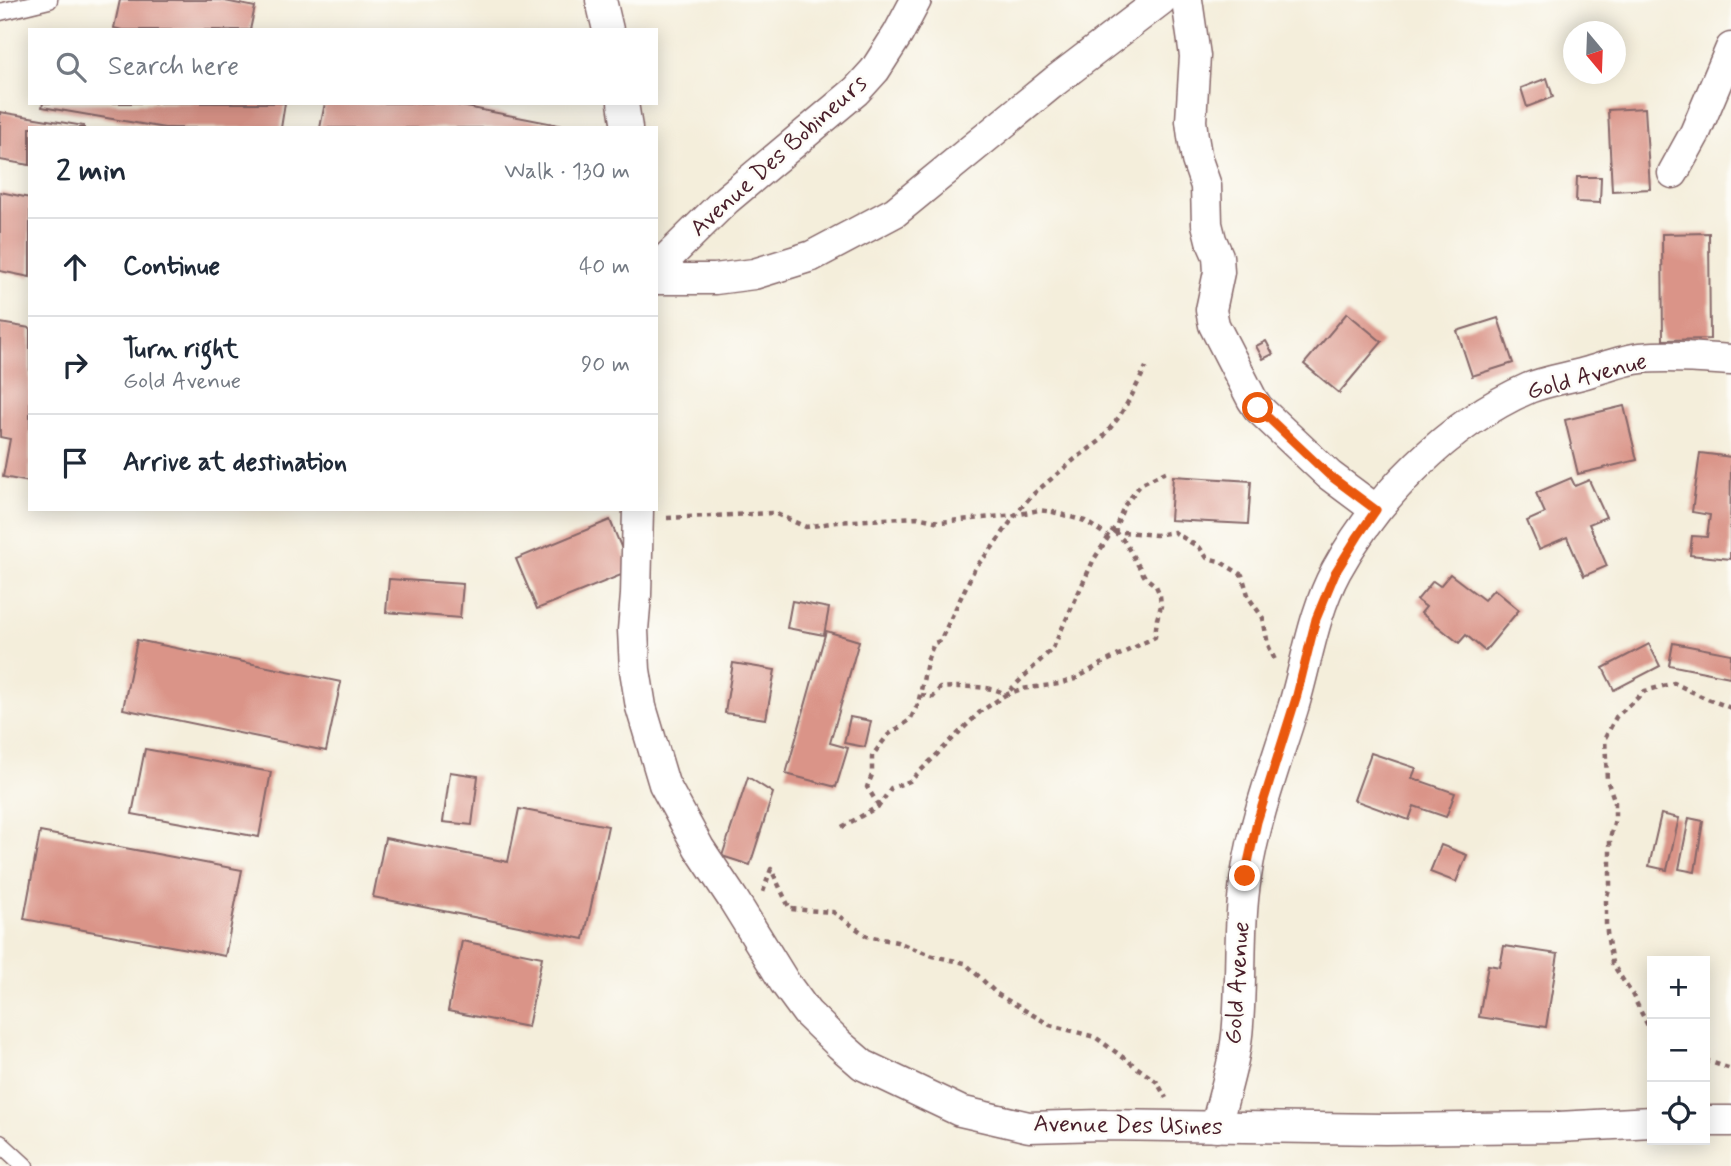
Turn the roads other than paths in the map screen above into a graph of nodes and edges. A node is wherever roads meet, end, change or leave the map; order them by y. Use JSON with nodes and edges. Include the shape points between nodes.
{"nodes":[{"id":1,"x":49,"y":0,"type":"edge"},
{"id":2,"x":601,"y":0,"type":"edge"},
{"id":3,"x":916,"y":0,"type":"edge"},
{"id":4,"x":1161,"y":0,"type":"edge"},
{"id":5,"x":1187,"y":0,"type":"edge"},
{"id":6,"x":0,"y":12,"type":"edge"},
{"id":7,"x":608,"y":28,"type":"edge"},
{"id":8,"x":1731,"y":47,"type":"edge"},
{"id":9,"x":623,"y":105,"type":"edge"},
{"id":10,"x":627,"y":126,"type":"edge"},
{"id":11,"x":1673,"y":173,"type":"dead end"},
{"id":12,"x":658,"y":267,"type":"edge"},
{"id":13,"x":658,"y":279,"type":"edge"},
{"id":14,"x":1731,"y":360,"type":"edge"},
{"id":15,"x":1376,"y":510,"type":"junction"},
{"id":16,"x":638,"y":514,"type":"edge"},
{"id":17,"x":1710,"y":1121,"type":"edge"},
{"id":18,"x":1731,"y":1121,"type":"edge"},
{"id":19,"x":1647,"y":1122,"type":"edge"},
{"id":20,"x":1216,"y":1127,"type":"junction"},
{"id":21,"x":0,"y":1143,"type":"edge"},
{"id":22,"x":25,"y":1166,"type":"edge"}],
"edges":[{"from":1,"to":6,"type":"lane"},
{"from":2,"to":7,"type":"street"},
{"from":3,"to":12,"type":"street","name":"Avenue Des Bobineurs","via":[[881,61],[856,91],[726,200]]},
{"from":4,"to":13,"type":"street","via":[[895,212],[812,256],[754,274]]},
{"from":5,"to":15,"type":"street","via":[[1195,56],[1191,121],[1206,186],[1207,224],[1218,256],[1214,325],[1258,408],[1329,475]]},
{"from":8,"to":11,"type":"street"},
{"from":9,"to":10,"type":"street"},
{"from":14,"to":15,"type":"street","name":"Gold Avenue","via":[[1640,358],[1530,388],[1454,432]]},
{"from":15,"to":20,"type":"street","name":"Gold Avenue","via":[[1335,573],[1316,619],[1257,822],[1245,876],[1238,1025]]},
{"from":16,"to":20,"type":"street","name":"Avenue Des Usines","via":[[635,670],[664,784],[699,848],[807,1013],[863,1065],[960,1111],[1029,1127]]},
{"from":17,"to":18,"type":"street"},
{"from":19,"to":20,"type":"street","name":"Avenue Des Usines","via":[[1385,1129]]},
{"from":21,"to":22,"type":"lane"}]}
